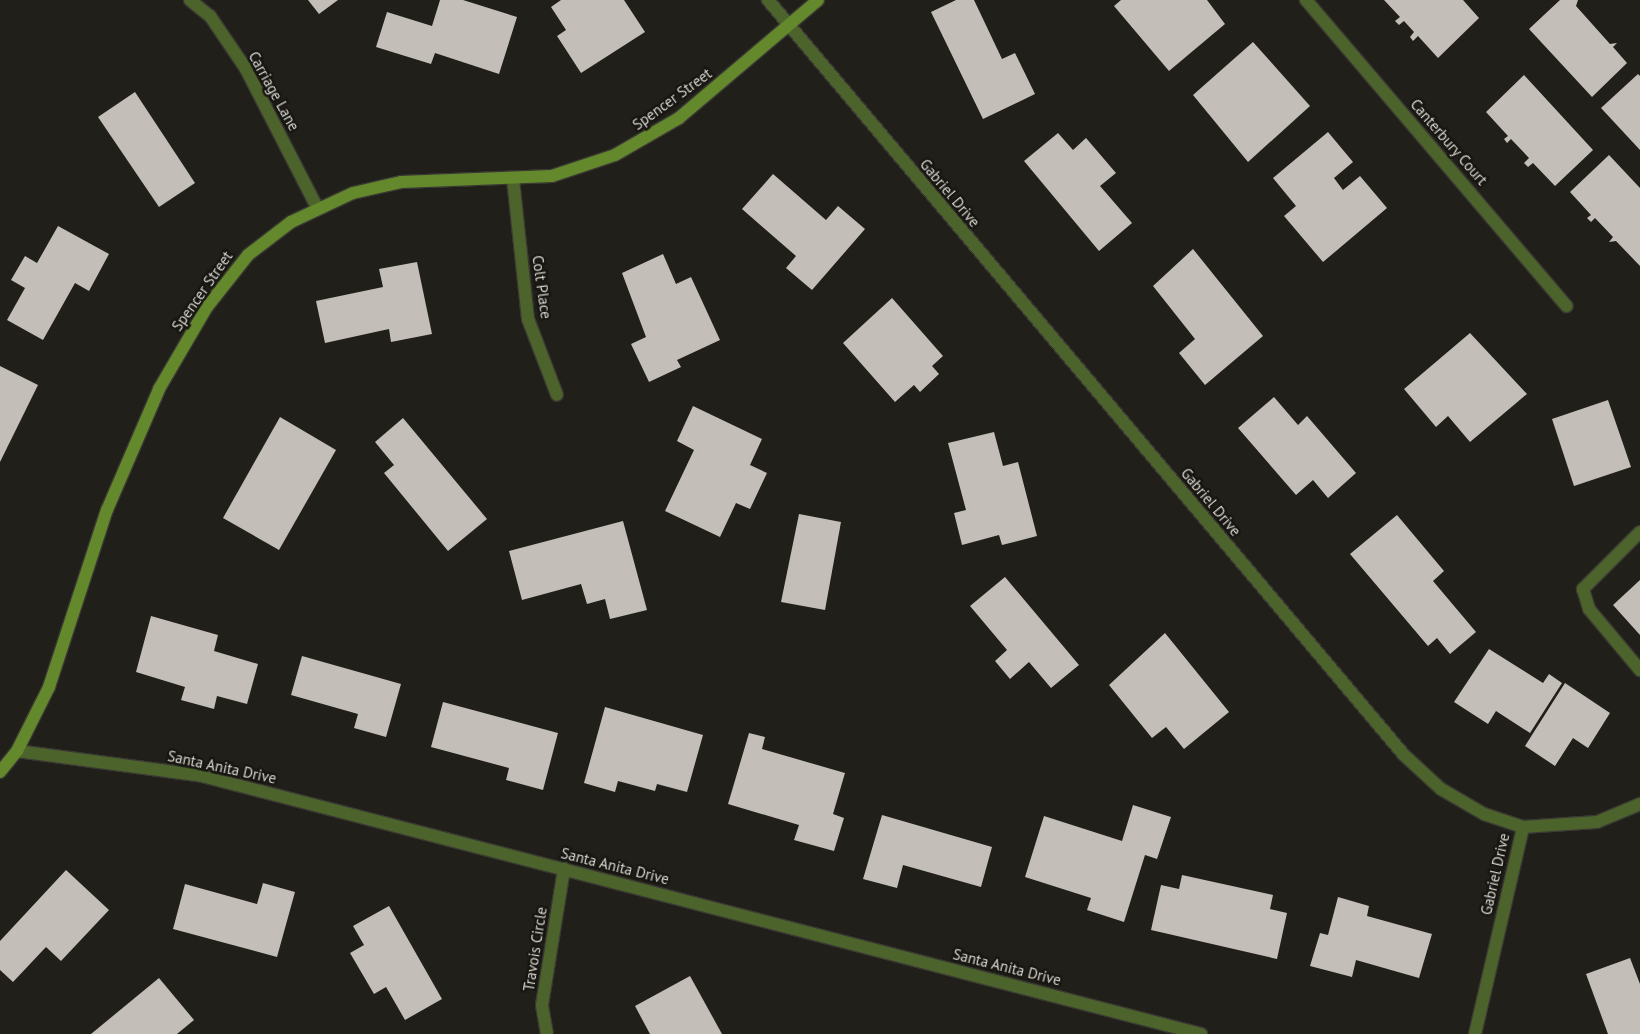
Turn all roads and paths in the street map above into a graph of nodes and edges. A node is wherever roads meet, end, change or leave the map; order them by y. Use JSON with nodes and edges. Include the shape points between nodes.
{"nodes":[{"id":1,"x":190,"y":0,"type":"edge"},
{"id":2,"x":768,"y":0,"type":"edge"},
{"id":3,"x":818,"y":0,"type":"edge"},
{"id":4,"x":1306,"y":0,"type":"edge"},
{"id":5,"x":786,"y":25,"type":"junction"},
{"id":6,"x":513,"y":179,"type":"junction"},
{"id":7,"x":317,"y":207,"type":"junction"},
{"id":8,"x":1566,"y":306,"type":"dead end"},
{"id":9,"x":556,"y":395,"type":"dead end"},
{"id":10,"x":1640,"y":532,"type":"edge"},
{"id":11,"x":1640,"y":670,"type":"edge"},
{"id":12,"x":17,"y":750,"type":"junction"},
{"id":13,"x":0,"y":772,"type":"edge"},
{"id":14,"x":1640,"y":804,"type":"edge"},
{"id":15,"x":1523,"y":827,"type":"junction"},
{"id":16,"x":564,"y":869,"type":"junction"},
{"id":17,"x":547,"y":1034,"type":"edge"},
{"id":18,"x":1201,"y":1034,"type":"edge"},
{"id":19,"x":1475,"y":1034,"type":"edge"}],
"edges":[{"from":1,"to":7,"type":"street","name":"Carriage Lane","via":[[210,16],[246,69]]},
{"from":2,"to":5,"type":"street","name":"Gabriel Drive"},
{"from":3,"to":5,"type":"street","name":"Spencer Street"},
{"from":4,"to":8,"type":"street","name":"Canterbury Court"},
{"from":5,"to":6,"type":"street","name":"Spencer Street","via":[[715,89],[638,144],[590,166],[552,176]]},
{"from":5,"to":15,"type":"street","name":"Gabriel Drive","via":[[1404,755],[1441,789],[1484,814]]},
{"from":6,"to":7,"type":"street","name":"Spencer Street","via":[[401,182]]},
{"from":6,"to":9,"type":"street","name":"Colt Place","via":[[528,319]]},
{"from":7,"to":12,"type":"street","name":"Spencer Street","via":[[267,239],[237,268],[207,307],[159,389],[107,510],[50,687]]},
{"from":10,"to":11,"type":"street","via":[[1583,589],[1589,609]]},
{"from":12,"to":13,"type":"street","name":"Spencer Street"},
{"from":12,"to":16,"type":"street","name":"Santa Anita Drive","via":[[198,775]]},
{"from":14,"to":15,"type":"street","via":[[1598,822]]},
{"from":15,"to":19,"type":"street","name":"Gabriel Drive"},
{"from":16,"to":17,"type":"street","name":"Travois Circle","via":[[542,1006]]},
{"from":16,"to":18,"type":"street","name":"Santa Anita Drive"}]}
